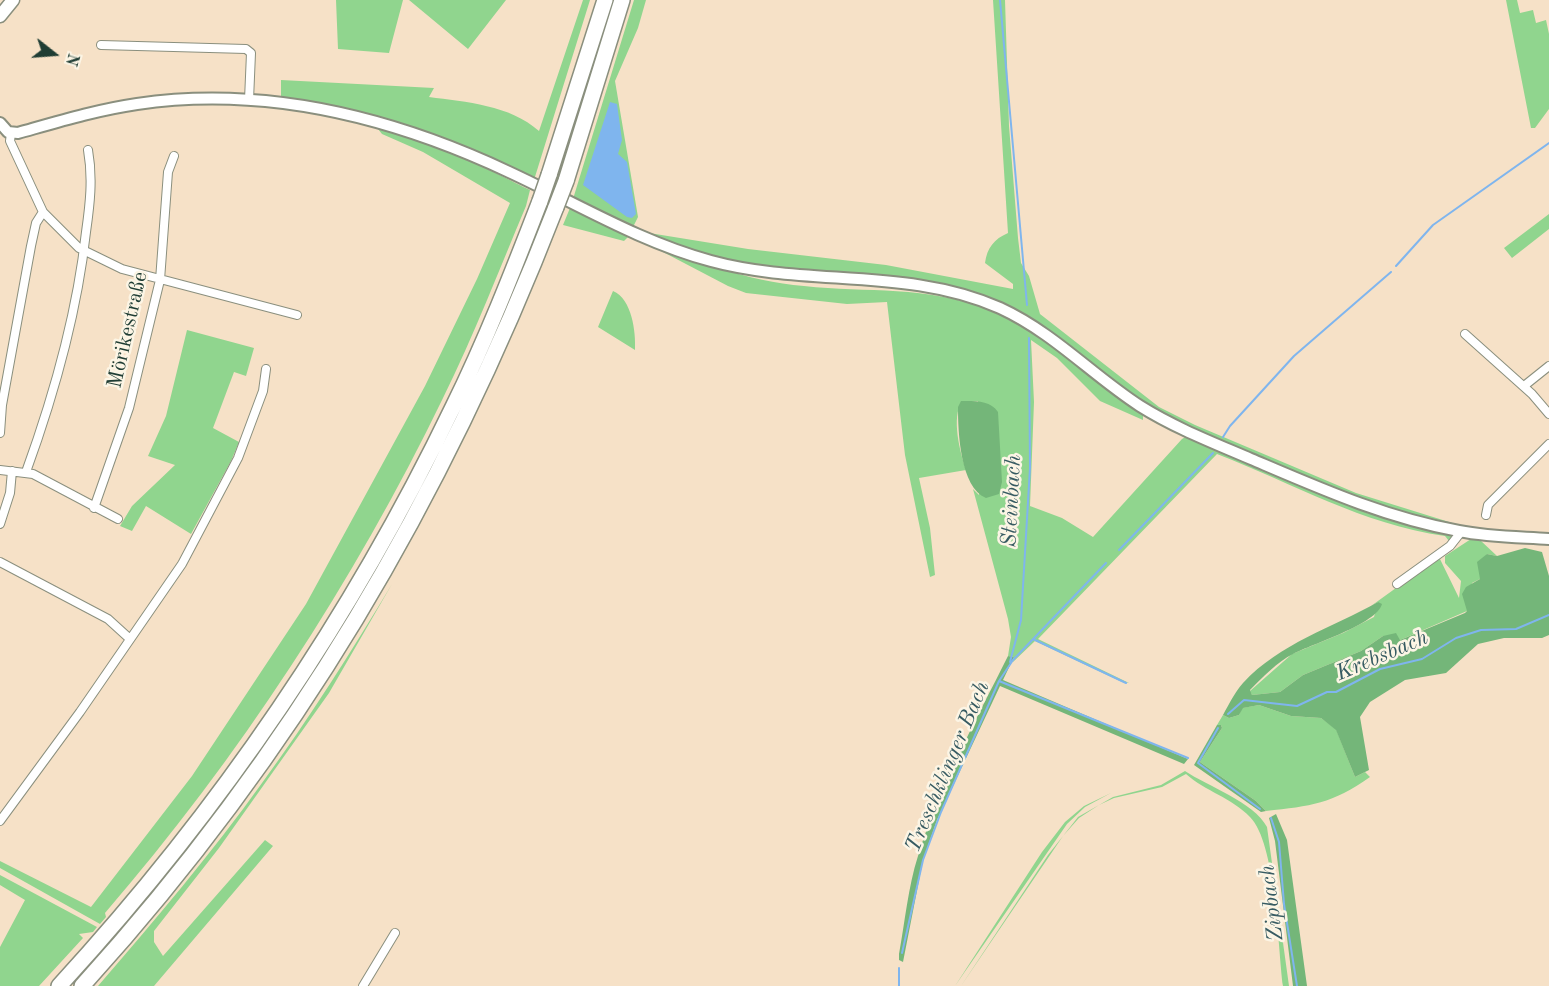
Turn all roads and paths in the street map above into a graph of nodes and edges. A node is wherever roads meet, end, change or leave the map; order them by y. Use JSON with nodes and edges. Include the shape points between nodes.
{"nodes":[{"id":1,"x":13,"y":0,"type":"edge"},
{"id":2,"x":604,"y":0,"type":"edge"},
{"id":3,"x":622,"y":0,"type":"edge"},
{"id":4,"x":0,"y":16,"type":"edge"},
{"id":5,"x":101,"y":45,"type":"dead end"},
{"id":6,"x":249,"y":100,"type":"junction"},
{"id":7,"x":0,"y":123,"type":"edge"},
{"id":8,"x":11,"y":133,"type":"junction"},
{"id":9,"x":88,"y":150,"type":"dead end"},
{"id":10,"x":174,"y":156,"type":"dead end"},
{"id":11,"x":43,"y":212,"type":"junction"},
{"id":12,"x":84,"y":252,"type":"junction"},
{"id":13,"x":160,"y":279,"type":"junction"},
{"id":14,"x":297,"y":315,"type":"dead end"},
{"id":15,"x":1465,"y":334,"type":"dead end"},
{"id":16,"x":1549,"y":366,"type":"edge"},
{"id":17,"x":266,"y":369,"type":"dead end"},
{"id":18,"x":1524,"y":386,"type":"junction"},
{"id":19,"x":1549,"y":414,"type":"edge"},
{"id":20,"x":0,"y":433,"type":"edge"},
{"id":21,"x":1549,"y":444,"type":"edge"},
{"id":22,"x":0,"y":469,"type":"edge"},
{"id":23,"x":12,"y":471,"type":"junction"},
{"id":24,"x":26,"y":472,"type":"junction"},
{"id":25,"x":94,"y":508,"type":"junction"},
{"id":26,"x":1486,"y":515,"type":"dead end"},
{"id":27,"x":118,"y":519,"type":"dead end"},
{"id":28,"x":0,"y":524,"type":"edge"},
{"id":29,"x":1461,"y":532,"type":"junction"},
{"id":30,"x":1549,"y":539,"type":"edge"},
{"id":31,"x":0,"y":561,"type":"edge"},
{"id":32,"x":1397,"y":584,"type":"dead end"},
{"id":33,"x":130,"y":639,"type":"junction"},
{"id":34,"x":0,"y":821,"type":"edge"},
{"id":35,"x":395,"y":933,"type":"dead end"},
{"id":36,"x":59,"y":986,"type":"edge"},
{"id":37,"x":82,"y":986,"type":"edge"},
{"id":38,"x":363,"y":986,"type":"edge"}],
"edges":[{"from":1,"to":4,"type":"main road"},
{"from":2,"to":36,"type":"highway","bridge":true,"via":[[549,175],[496,313],[404,503],[325,638],[250,752],[189,834]]},
{"from":3,"to":37,"type":"highway","bridge":true,"via":[[556,207],[503,339],[413,522],[347,636],[240,795],[155,903]]},
{"from":5,"to":6,"type":"street","via":[[246,49],[251,54]]},
{"from":6,"to":8,"type":"street","via":[[140,103]]},
{"from":6,"to":29,"type":"street","via":[[306,106],[409,129],[453,146],[634,233],[712,262],[783,275],[923,285],[974,298],[1018,316],[1042,331],[1161,419],[1354,503]]},
{"from":7,"to":8,"type":"street"},
{"from":8,"to":11,"type":"street","via":[[10,141]]},
{"from":9,"to":12,"type":"street","via":[[91,188]]},
{"from":10,"to":13,"type":"street","name":"Mörikestraße","via":[[168,172]]},
{"from":11,"to":12,"type":"street"},
{"from":11,"to":20,"type":"street","via":[[36,224]]},
{"from":12,"to":13,"type":"street","via":[[122,269]]},
{"from":12,"to":24,"type":"street","via":[[54,387]]},
{"from":13,"to":14,"type":"street"},
{"from":13,"to":25,"type":"street","name":"Mörikestraße","via":[[129,408]]},
{"from":15,"to":18,"type":"street"},
{"from":16,"to":18,"type":"street"},
{"from":17,"to":33,"type":"street","via":[[263,391],[227,480],[182,564]]},
{"from":18,"to":19,"type":"street"},
{"from":21,"to":26,"type":"street","via":[[1488,506]]},
{"from":22,"to":23,"type":"street"},
{"from":23,"to":24,"type":"street"},
{"from":23,"to":28,"type":"street"},
{"from":24,"to":25,"type":"street"},
{"from":25,"to":27,"type":"street"},
{"from":29,"to":30,"type":"street"},
{"from":29,"to":32,"type":"street","via":[[1450,546]]},
{"from":31,"to":33,"type":"street","via":[[108,619]]},
{"from":33,"to":34,"type":"street"},
{"from":35,"to":38,"type":"street"}]}
